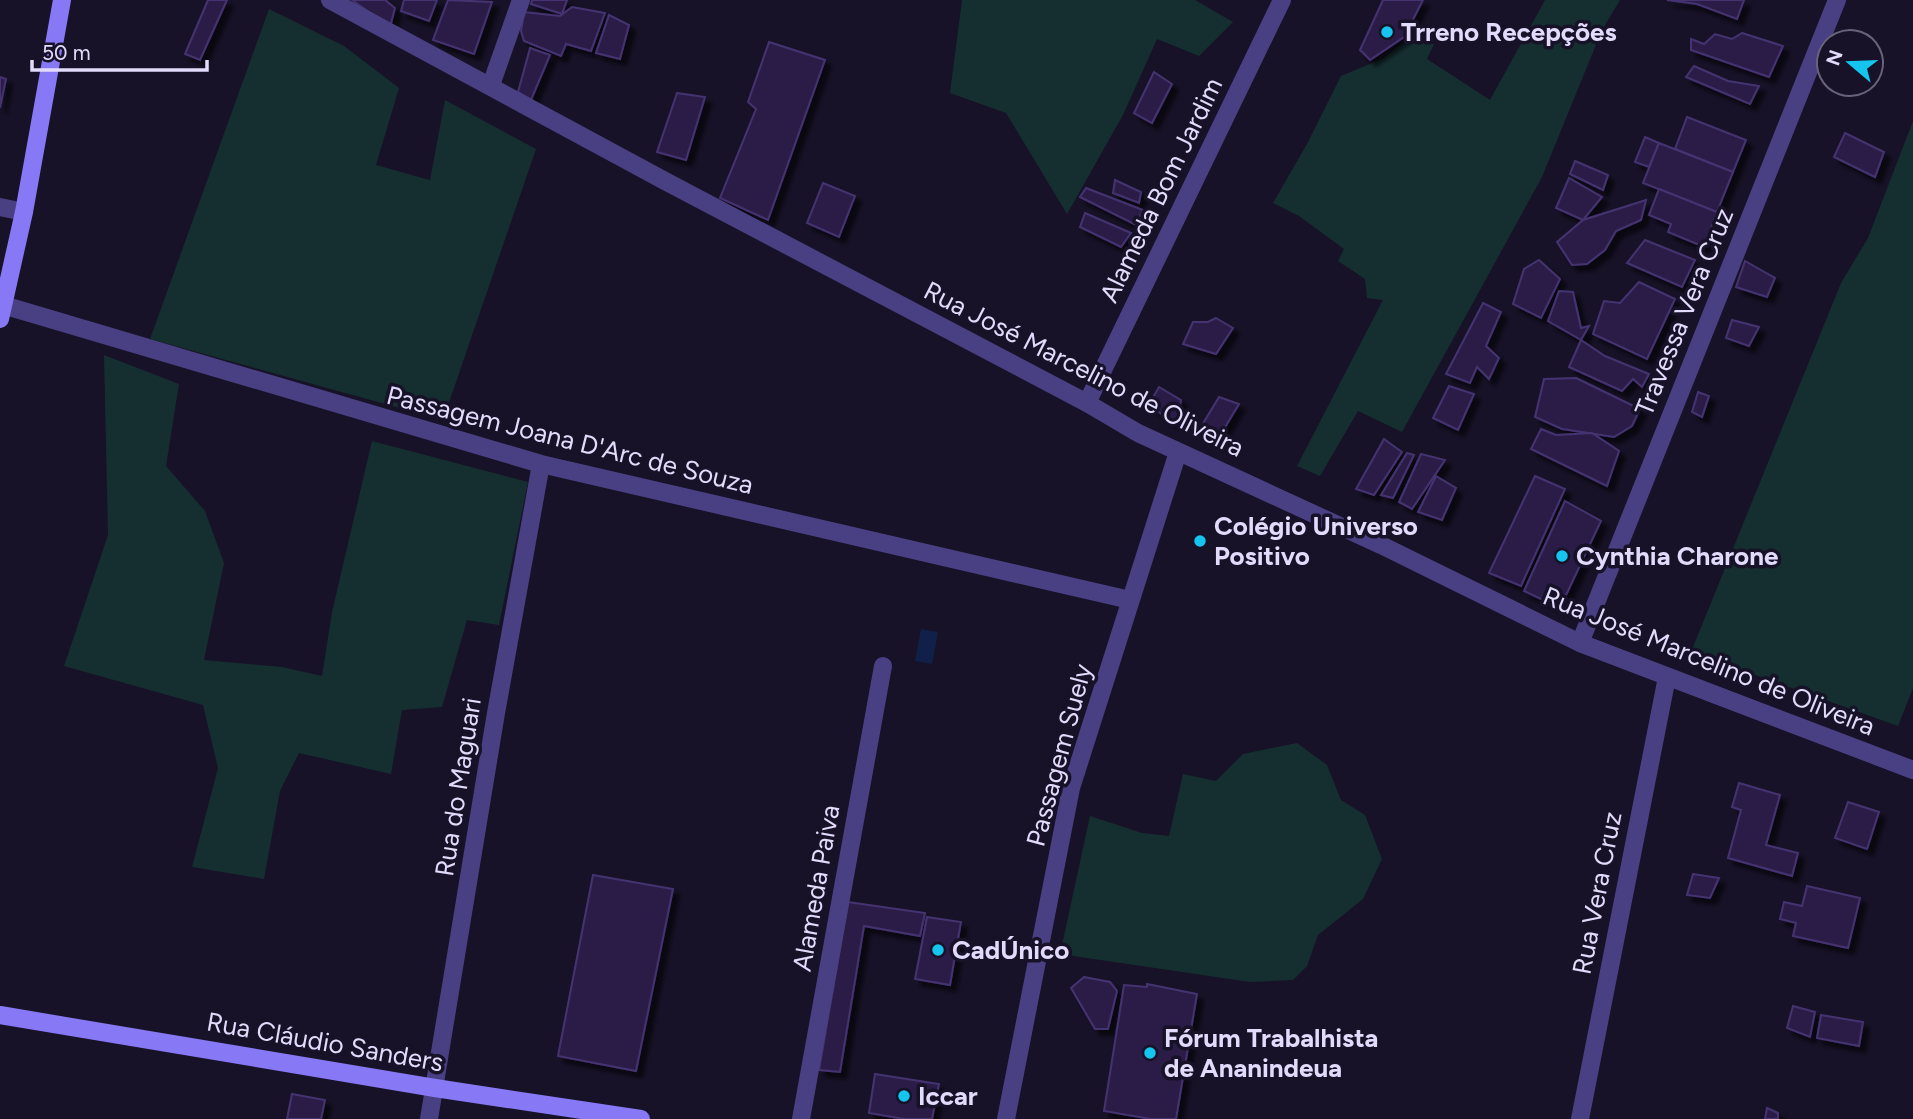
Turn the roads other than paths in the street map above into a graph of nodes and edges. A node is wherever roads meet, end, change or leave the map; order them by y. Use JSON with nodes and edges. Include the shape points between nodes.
{"nodes":[{"id":1,"x":62,"y":0,"type":"edge"},
{"id":2,"x":330,"y":0,"type":"edge"},
{"id":3,"x":521,"y":0,"type":"edge"},
{"id":4,"x":1282,"y":0,"type":"edge"},
{"id":5,"x":1837,"y":0,"type":"edge"},
{"id":6,"x":491,"y":85,"type":"junction"},
{"id":7,"x":0,"y":207,"type":"edge"},
{"id":8,"x":23,"y":212,"type":"junction"},
{"id":9,"x":2,"y":312,"type":"edge"},
{"id":10,"x":1087,"y":403,"type":"junction"},
{"id":11,"x":1178,"y":452,"type":"junction"},
{"id":12,"x":541,"y":464,"type":"junction"},
{"id":13,"x":1130,"y":600,"type":"junction"},
{"id":14,"x":1580,"y":643,"type":"junction"},
{"id":15,"x":883,"y":666,"type":"dead end"},
{"id":16,"x":1667,"y":677,"type":"junction"},
{"id":17,"x":1913,"y":770,"type":"edge"},
{"id":18,"x":0,"y":1015,"type":"edge"},
{"id":19,"x":436,"y":1088,"type":"junction"},
{"id":20,"x":429,"y":1119,"type":"edge"},
{"id":21,"x":641,"y":1119,"type":"edge"},
{"id":22,"x":801,"y":1119,"type":"edge"},
{"id":23,"x":1006,"y":1119,"type":"edge"},
{"id":24,"x":1580,"y":1119,"type":"edge"}],
"edges":[{"from":1,"to":8,"type":"main road"},
{"from":2,"to":6,"type":"street","name":"Rua José Marcelino de Oliveira"},
{"from":3,"to":6,"type":"street"},
{"from":4,"to":10,"type":"street","name":"Alameda Bom Jardim"},
{"from":5,"to":14,"type":"street","name":"Travessa Vera Cruz"},
{"from":6,"to":10,"type":"street","name":"Rua José Marcelino de Oliveira"},
{"from":7,"to":8,"type":"street"},
{"from":8,"to":9,"type":"main road"},
{"from":9,"to":12,"type":"street","name":"Passagem Joana D'Arc de Souza"},
{"from":10,"to":11,"type":"street","name":"Rua José Marcelino de Oliveira"},
{"from":11,"to":13,"type":"street","name":"Passagem Suely"},
{"from":11,"to":14,"type":"street","name":"Rua José Marcelino de Oliveira"},
{"from":12,"to":13,"type":"street","name":"Passagem Joana D'Arc de Souza"},
{"from":12,"to":19,"type":"street","name":"Rua do Maguari"},
{"from":13,"to":23,"type":"street","name":"Passagem Suely","via":[[1071,788]]},
{"from":14,"to":16,"type":"street","name":"Rua José Marcelino de Oliveira"},
{"from":15,"to":22,"type":"street","name":"Alameda Paiva"},
{"from":16,"to":17,"type":"street","name":"Rua José Marcelino de Oliveira"},
{"from":16,"to":24,"type":"street","name":"Rua Vera Cruz"},
{"from":18,"to":19,"type":"main road","name":"Rua Cláudio Sanders"},
{"from":19,"to":20,"type":"street","name":"Rua do Maguari"},
{"from":19,"to":21,"type":"main road","name":"Rua Cláudio Sanders"}]}
